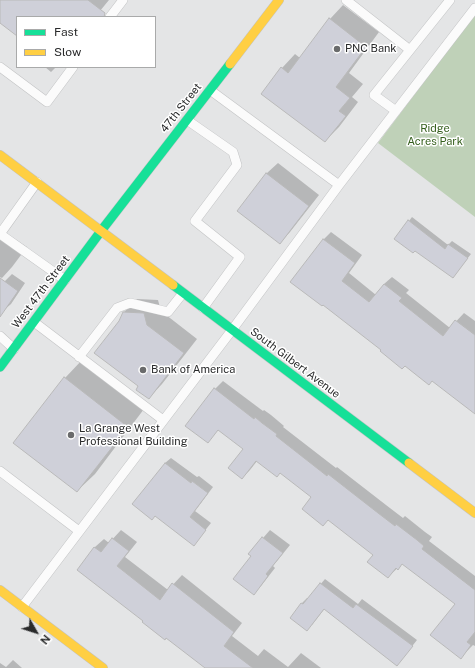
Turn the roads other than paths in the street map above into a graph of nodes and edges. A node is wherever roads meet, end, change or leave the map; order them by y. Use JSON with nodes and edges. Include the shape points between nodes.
{"nodes":[{"id":1,"x":123,"y":0,"type":"edge"},
{"id":2,"x":265,"y":0,"type":"edge"},
{"id":3,"x":346,"y":0,"type":"edge"},
{"id":4,"x":450,"y":0,"type":"edge"},
{"id":5,"x":277,"y":4,"type":"edge"},
{"id":6,"x":475,"y":8,"type":"edge"},
{"id":7,"x":111,"y":16,"type":"edge"},
{"id":8,"x":410,"y":50,"type":"junction"},
{"id":9,"x":0,"y":67,"type":"edge"},
{"id":10,"x":72,"y":68,"type":"edge"},
{"id":11,"x":210,"y":90,"type":"junction"},
{"id":12,"x":396,"y":111,"type":"junction"},
{"id":13,"x":187,"y":120,"type":"junction"},
{"id":14,"x":0,"y":155,"type":"edge"},
{"id":15,"x":37,"y":182,"type":"junction"},
{"id":16,"x":339,"y":185,"type":"junction"},
{"id":17,"x":101,"y":232,"type":"junction"},
{"id":18,"x":0,"y":234,"type":"edge"},
{"id":19,"x":65,"y":280,"type":"junction"},
{"id":20,"x":183,"y":293,"type":"junction"},
{"id":21,"x":202,"y":308,"type":"junction"},
{"id":22,"x":34,"y":322,"type":"junction"},
{"id":23,"x":232,"y":330,"type":"junction"},
{"id":24,"x":0,"y":336,"type":"edge"},
{"id":25,"x":14,"y":349,"type":"junction"},
{"id":26,"x":79,"y":357,"type":"junction"},
{"id":27,"x":0,"y":367,"type":"edge"},
{"id":28,"x":163,"y":420,"type":"junction"},
{"id":29,"x":0,"y":471,"type":"edge"},
{"id":30,"x":475,"y":513,"type":"edge"},
{"id":31,"x":79,"y":531,"type":"junction"},
{"id":32,"x":0,"y":590,"type":"edge"},
{"id":33,"x":22,"y":607,"type":"junction"},
{"id":34,"x":103,"y":668,"type":"edge"}],
"edges":[{"from":1,"to":7,"type":"lane"},
{"from":2,"to":5,"type":"lane"},
{"from":3,"to":8,"type":"lane"},
{"from":4,"to":8,"type":"lane"},
{"from":5,"to":11,"type":"street","name":"47th Street"},
{"from":6,"to":12,"type":"lane"},
{"from":8,"to":12,"type":"lane","via":[[374,95]]},
{"from":9,"to":10,"type":"lane","via":[[47,102]]},
{"from":11,"to":13,"type":"street","name":"47th Street"},
{"from":11,"to":16,"type":"lane"},
{"from":12,"to":16,"type":"lane"},
{"from":13,"to":17,"type":"street","name":"47th Street"},
{"from":13,"to":21,"type":"lane","via":[[233,152],[237,165],[195,221],[240,257]]},
{"from":14,"to":15,"type":"street","name":"South Gilbert Avenue"},
{"from":15,"to":17,"type":"street","name":"South Gilbert Avenue"},
{"from":15,"to":18,"type":"lane"},
{"from":16,"to":23,"type":"lane"},
{"from":17,"to":19,"type":"street","name":"West 47th Street"},
{"from":17,"to":20,"type":"street","name":"South Gilbert Avenue"},
{"from":18,"to":19,"type":"lane"},
{"from":19,"to":22,"type":"street","name":"West 47th Street"},
{"from":20,"to":21,"type":"street","name":"South Gilbert Avenue"},
{"from":20,"to":26,"type":"lane","via":[[168,312],[130,303],[117,308]]},
{"from":21,"to":23,"type":"street","name":"South Gilbert Avenue"},
{"from":22,"to":25,"type":"street","name":"West 47th Street"},
{"from":22,"to":26,"type":"lane"},
{"from":23,"to":28,"type":"lane"},
{"from":23,"to":30,"type":"street","name":"South Gilbert Avenue"},
{"from":24,"to":25,"type":"lane"},
{"from":25,"to":27,"type":"street","name":"West 47th Street"},
{"from":26,"to":28,"type":"lane"},
{"from":28,"to":31,"type":"lane"},
{"from":29,"to":31,"type":"lane"},
{"from":31,"to":33,"type":"lane"},
{"from":32,"to":33,"type":"street"},
{"from":33,"to":34,"type":"street"}]}
